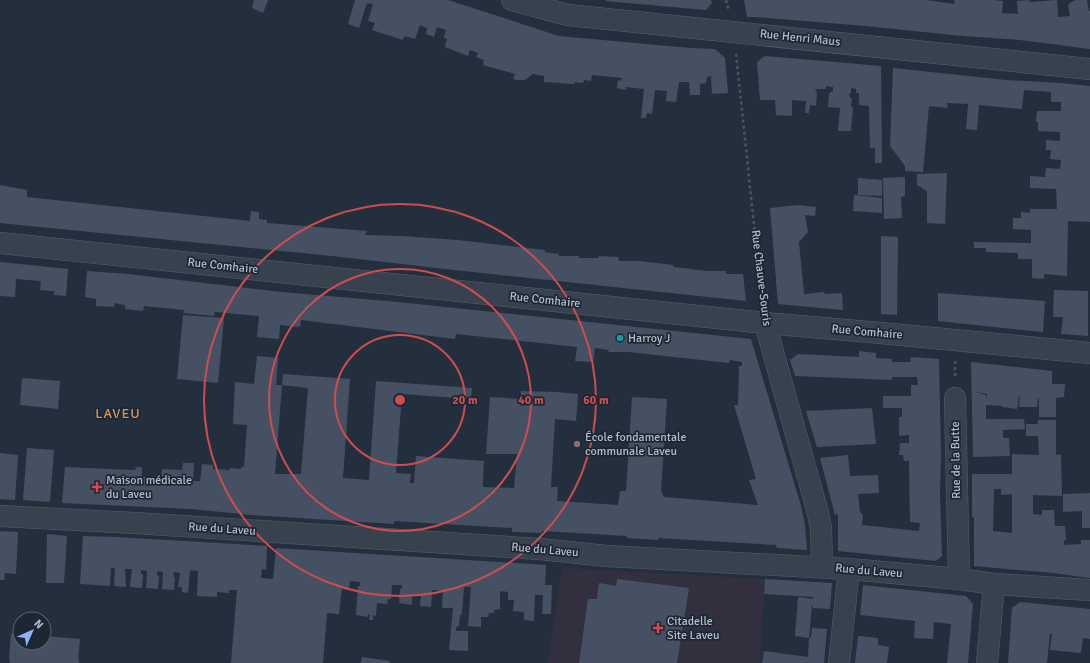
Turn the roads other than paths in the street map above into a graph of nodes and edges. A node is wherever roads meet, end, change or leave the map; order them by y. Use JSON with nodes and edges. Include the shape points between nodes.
{"nodes":[{"id":1,"x":512,"y":0,"type":"edge"},
{"id":2,"x":1090,"y":69,"type":"edge"},
{"id":3,"x":0,"y":243,"type":"edge"},
{"id":4,"x":765,"y":323,"type":"junction"},
{"id":5,"x":1090,"y":353,"type":"edge"},
{"id":6,"x":955,"y":398,"type":"road end"},
{"id":7,"x":0,"y":516,"type":"edge"},
{"id":8,"x":822,"y":567,"type":"junction"},
{"id":9,"x":849,"y":569,"type":"junction"},
{"id":10,"x":958,"y":579,"type":"junction"},
{"id":11,"x":994,"y":584,"type":"junction"},
{"id":12,"x":1090,"y":590,"type":"edge"},
{"id":13,"x":839,"y":663,"type":"edge"},
{"id":14,"x":987,"y":663,"type":"edge"}],
"edges":[{"from":1,"to":2,"type":"street","name":"Rue Henri Maus","via":[[568,15]]},
{"from":3,"to":4,"type":"street","name":"Rue Comhaire"},
{"from":4,"to":5,"type":"street","name":"Rue Comhaire"},
{"from":4,"to":8,"type":"street","name":"Rue Chauve-Souris","via":[[818,513]]},
{"from":6,"to":10,"type":"street","name":"Rue de la Butte"},
{"from":7,"to":8,"type":"street","name":"Rue du Laveu","via":[[440,542],[607,556]]},
{"from":8,"to":9,"type":"street","name":"Rue du Laveu"},
{"from":9,"to":10,"type":"street","name":"Rue du Laveu"},
{"from":9,"to":13,"type":"street"},
{"from":10,"to":11,"type":"street","name":"Rue du Laveu"},
{"from":11,"to":12,"type":"street","name":"Rue du Laveu"},
{"from":11,"to":14,"type":"street"}]}
